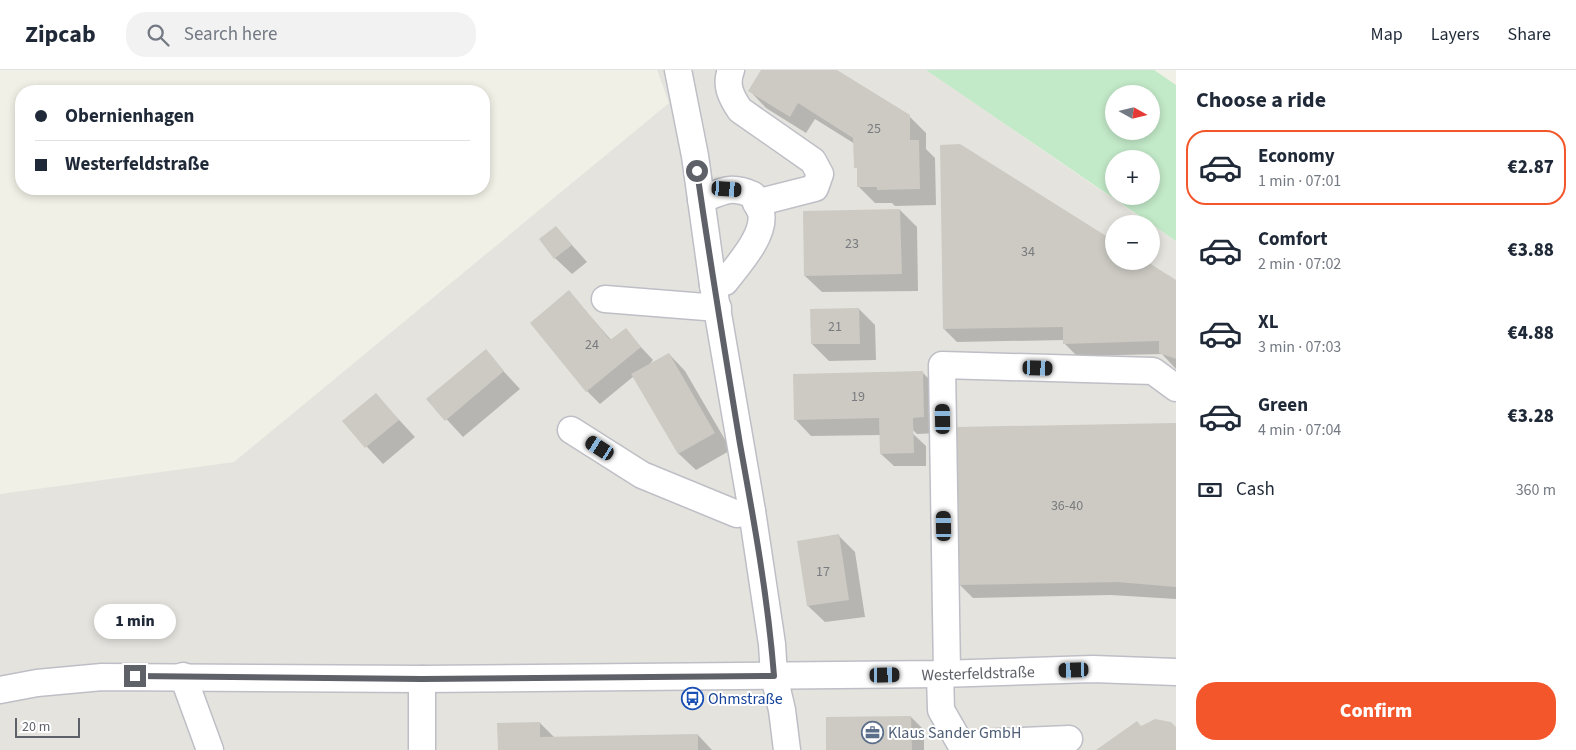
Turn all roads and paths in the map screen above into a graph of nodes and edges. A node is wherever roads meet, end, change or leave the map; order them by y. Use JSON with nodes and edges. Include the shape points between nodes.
{"nodes":[{"id":1,"x":678,"y":70,"type":"edge"},
{"id":2,"x":731,"y":70,"type":"edge"},
{"id":3,"x":701,"y":200,"type":"junction"},
{"id":4,"x":756,"y":203,"type":"junction"},
{"id":5,"x":715,"y":296,"type":"junction"},
{"id":6,"x":605,"y":298,"type":"dead end"},
{"id":7,"x":1176,"y":388,"type":"edge"},
{"id":8,"x":571,"y":430,"type":"dead end"},
{"id":9,"x":752,"y":511,"type":"junction"},
{"id":10,"x":1176,"y":672,"type":"edge"},
{"id":11,"x":944,"y":673,"type":"junction"},
{"id":12,"x":183,"y":676,"type":"junction"},
{"id":13,"x":774,"y":676,"type":"junction"},
{"id":14,"x":422,"y":679,"type":"junction"},
{"id":15,"x":0,"y":690,"type":"edge"},
{"id":16,"x":1069,"y":739,"type":"dead end"},
{"id":17,"x":210,"y":750,"type":"edge"},
{"id":18,"x":422,"y":750,"type":"edge"},
{"id":19,"x":787,"y":750,"type":"edge"},
{"id":20,"x":966,"y":750,"type":"edge"}],
"edges":[{"from":1,"to":3,"type":"street"},
{"from":2,"to":4,"type":"street","via":[[727,80],[732,99],[740,110],[813,160],[820,174],[815,188]]},
{"from":3,"to":4,"type":"street","via":[[727,189],[753,195]]},
{"from":3,"to":5,"type":"street"},
{"from":4,"to":5,"type":"street","via":[[762,215],[752,247]]},
{"from":5,"to":6,"type":"street"},
{"from":5,"to":9,"type":"street"},
{"from":7,"to":11,"type":"street","via":[[1154,371],[942,365]]},
{"from":8,"to":9,"type":"street","via":[[642,475],[738,514]]},
{"from":9,"to":13,"type":"street"},
{"from":10,"to":11,"type":"street","name":"Westerfeldstraße","via":[[1093,669]]},
{"from":11,"to":13,"type":"street","name":"Westerfeldstraße"},
{"from":11,"to":20,"type":"street","via":[[941,710]]},
{"from":12,"to":14,"type":"street","name":"Westerfeldstraße"},
{"from":12,"to":15,"type":"street","name":"Westerfeldstraße","via":[[102,677]]},
{"from":12,"to":17,"type":"street"},
{"from":13,"to":14,"type":"street","name":"Westerfeldstraße"},
{"from":13,"to":19,"type":"street"},
{"from":14,"to":18,"type":"street"},
{"from":16,"to":20,"type":"street","via":[[977,742]]}]}
